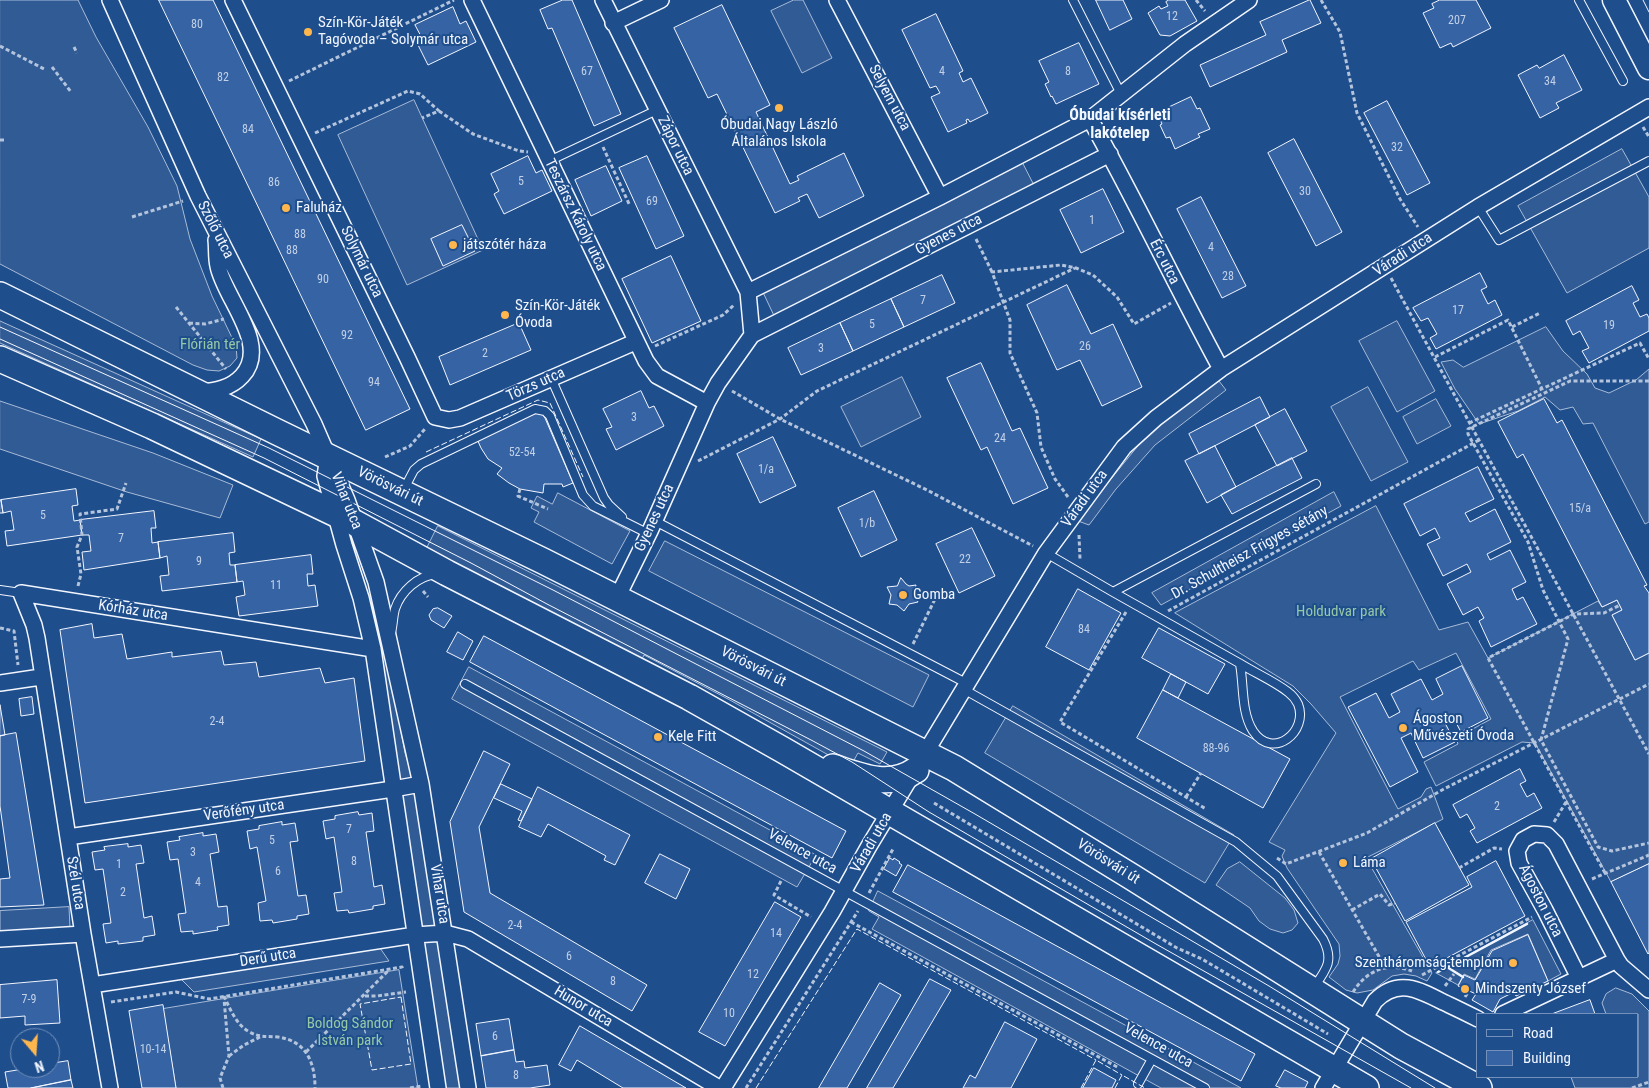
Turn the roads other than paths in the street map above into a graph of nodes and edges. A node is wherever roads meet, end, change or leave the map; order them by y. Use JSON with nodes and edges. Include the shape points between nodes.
{"nodes":[{"id":1,"x":110,"y":0,"type":"edge"},
{"id":2,"x":233,"y":0,"type":"edge"},
{"id":3,"x":472,"y":0,"type":"edge"},
{"id":4,"x":603,"y":0,"type":"edge"},
{"id":5,"x":660,"y":0,"type":"edge"},
{"id":6,"x":837,"y":0,"type":"edge"},
{"id":7,"x":1073,"y":0,"type":"edge"},
{"id":8,"x":1249,"y":0,"type":"edge"},
{"id":9,"x":1579,"y":0,"type":"edge"},
{"id":10,"x":1614,"y":0,"type":"edge"},
{"id":11,"x":613,"y":23,"type":"junction"},
{"id":12,"x":1649,"y":68,"type":"edge"},
{"id":13,"x":1623,"y":81,"type":"dead end"},
{"id":14,"x":1121,"y":94,"type":"junction"},
{"id":15,"x":1649,"y":107,"type":"edge"},
{"id":16,"x":657,"y":110,"type":"junction"},
{"id":17,"x":1090,"y":119,"type":"junction"},
{"id":18,"x":1110,"y":154,"type":"junction"},
{"id":19,"x":547,"y":158,"type":"junction"},
{"id":20,"x":1649,"y":161,"type":"edge"},
{"id":21,"x":940,"y":197,"type":"junction"},
{"id":22,"x":1478,"y":207,"type":"junction"},
{"id":23,"x":216,"y":233,"type":"junction"},
{"id":24,"x":748,"y":292,"type":"junction"},
{"id":25,"x":0,"y":295,"type":"edge"},
{"id":26,"x":752,"y":335,"type":"junction"},
{"id":27,"x":638,"y":347,"type":"junction"},
{"id":28,"x":0,"y":359,"type":"edge"},
{"id":29,"x":1221,"y":369,"type":"junction"},
{"id":30,"x":551,"y":378,"type":"junction"},
{"id":31,"x":198,"y":392,"type":"junction"},
{"id":32,"x":707,"y":403,"type":"junction"},
{"id":33,"x":435,"y":417,"type":"joint"},
{"id":34,"x":328,"y":457,"type":"junction"},
{"id":35,"x":1316,"y":484,"type":"dead end"},
{"id":36,"x":402,"y":493,"type":"junction"},
{"id":37,"x":345,"y":519,"type":"junction"},
{"id":38,"x":651,"y":529,"type":"junction"},
{"id":39,"x":1046,"y":553,"type":"junction"},
{"id":40,"x":447,"y":573,"type":"junction"},
{"id":41,"x":0,"y":590,"type":"edge"},
{"id":42,"x":1113,"y":592,"type":"junction"},
{"id":43,"x":21,"y":593,"type":"junction"},
{"id":44,"x":617,"y":598,"type":"junction"},
{"id":45,"x":390,"y":642,"type":"junction"},
{"id":46,"x":372,"y":649,"type":"junction"},
{"id":47,"x":1240,"y":664,"type":"junction"},
{"id":48,"x":42,"y":677,"type":"junction"},
{"id":49,"x":0,"y":683,"type":"edge"},
{"id":50,"x":465,"y":684,"type":"dead end"},
{"id":51,"x":966,"y":687,"type":"junction"},
{"id":52,"x":783,"y":750,"type":"junction"},
{"id":53,"x":921,"y":761,"type":"junction"},
{"id":54,"x":421,"y":784,"type":"junction"},
{"id":55,"x":392,"y":789,"type":"junction"},
{"id":56,"x":890,"y":813,"type":"junction"},
{"id":57,"x":68,"y":837,"type":"junction"},
{"id":58,"x":844,"y":891,"type":"junction"},
{"id":59,"x":445,"y":932,"type":"junction"},
{"id":60,"x":83,"y":934,"type":"junction"},
{"id":61,"x":415,"y":935,"type":"junction"},
{"id":62,"x":0,"y":939,"type":"edge"},
{"id":63,"x":1617,"y":960,"type":"junction"},
{"id":64,"x":1580,"y":978,"type":"junction"},
{"id":65,"x":92,"y":985,"type":"junction"},
{"id":66,"x":1649,"y":990,"type":"edge"},
{"id":67,"x":1311,"y":991,"type":"junction"},
{"id":68,"x":1505,"y":1013,"type":"edge"},
{"id":69,"x":1476,"y":1018,"type":"edge"},
{"id":70,"x":1363,"y":1023,"type":"junction"},
{"id":71,"x":1152,"y":1059,"type":"junction"},
{"id":72,"x":1328,"y":1079,"type":"edge"},
{"id":73,"x":1138,"y":1084,"type":"dead end"},
{"id":74,"x":110,"y":1088,"type":"edge"},
{"id":75,"x":438,"y":1088,"type":"edge"},
{"id":76,"x":468,"y":1088,"type":"edge"},
{"id":77,"x":719,"y":1088,"type":"edge"},
{"id":78,"x":723,"y":1088,"type":"edge"},
{"id":79,"x":1205,"y":1088,"type":"edge"},
{"id":80,"x":1366,"y":1088,"type":"edge"},
{"id":81,"x":1479,"y":1088,"type":"edge"}],
"edges":[{"from":1,"to":23,"type":"street","name":"Szőlő utca"},
{"from":2,"to":33,"type":"street","name":"Solymár utca"},
{"from":3,"to":19,"type":"street","name":"Teszársz Károly utca"},
{"from":4,"to":11,"type":"street","name":"Zápor utca"},
{"from":5,"to":11,"type":"street"},
{"from":6,"to":21,"type":"street","name":"Selyem utca"},
{"from":7,"to":14,"type":"lane"},
{"from":8,"to":14,"type":"street","via":[[1184,44]]},
{"from":9,"to":13,"type":"lane"},
{"from":10,"to":12,"type":"main road"},
{"from":11,"to":16,"type":"street","name":"Zápor utca"},
{"from":14,"to":17,"type":"street"},
{"from":15,"to":22,"type":"street","name":"Váradi utca"},
{"from":16,"to":19,"type":"lane"},
{"from":16,"to":24,"type":"street","name":"Zápor utca"},
{"from":17,"to":18,"type":"street"},
{"from":17,"to":21,"type":"street"},
{"from":18,"to":26,"type":"street","name":"Gyenes utca"},
{"from":18,"to":29,"type":"street","name":"Érc utca"},
{"from":19,"to":27,"type":"street","name":"Teszársz Károly utca"},
{"from":20,"to":22,"type":"lane","via":[[1499,240]]},
{"from":21,"to":24,"type":"street"},
{"from":22,"to":29,"type":"street","name":"Váradi utca"},
{"from":23,"to":31,"type":"street","via":[[218,267],[249,336],[252,356],[244,374],[232,384],[221,390]]},
{"from":23,"to":34,"type":"street","name":"Szőlő utca"},
{"from":24,"to":26,"type":"street"},
{"from":25,"to":31,"type":"main road","name":"Vörösvári út"},
{"from":26,"to":32,"type":"street","name":"Gyenes utca"},
{"from":27,"to":30,"type":"street","name":"Törzs utca"},
{"from":27,"to":32,"type":"street","name":"Teszársz Károly utca","via":[[657,376]]},
{"from":28,"to":37,"type":"main road","via":[[152,426]]},
{"from":29,"to":39,"type":"street","name":"Váradi utca","via":[[1136,434]]},
{"from":30,"to":33,"type":"street","name":"Törzs utca","via":[[460,418]]},
{"from":30,"to":38,"type":"lane","via":[[604,498],[621,516]]},
{"from":31,"to":34,"type":"main road","name":"Vörösvári út"},
{"from":32,"to":38,"type":"street","name":"Gyenes utca"},
{"from":34,"to":36,"type":"main road","name":"Vörösvári út"},
{"from":34,"to":37,"type":"street","name":"Vihar utca","via":[[341,484]]},
{"from":34,"to":37,"type":"street","name":"Vihar utca","via":[[325,476]]},
{"from":35,"to":42,"type":"lane"},
{"from":36,"to":38,"type":"lane","via":[[414,470],[421,464],[535,409],[550,416],[583,496],[593,506]]},
{"from":36,"to":44,"type":"main road","name":"Vörösvári út"},
{"from":37,"to":40,"type":"main road"},
{"from":37,"to":45,"type":"street","name":"Vihar utca","via":[[376,582]]},
{"from":37,"to":46,"type":"street","name":"Vihar utca"},
{"from":38,"to":44,"type":"street","name":"Gyenes utca"},
{"from":38,"to":51,"type":"lane","via":[[908,653]]},
{"from":39,"to":42,"type":"lane"},
{"from":39,"to":51,"type":"street","name":"Váradi utca"},
{"from":40,"to":45,"type":"lane","via":[[422,578],[402,595],[395,609]]},
{"from":40,"to":52,"type":"main road","via":[[689,697]]},
{"from":41,"to":43,"type":"lane"},
{"from":42,"to":47,"type":"lane"},
{"from":43,"to":46,"type":"street","name":"Kórház utca"},
{"from":43,"to":48,"type":"street","via":[[34,625]]},
{"from":44,"to":53,"type":"main road","name":"Vörösvári út","via":[[874,728]]},
{"from":45,"to":54,"type":"street","name":"Vihar utca"},
{"from":46,"to":55,"type":"street","name":"Vihar utca"},
{"from":47,"to":47,"type":"lane","via":[[1289,693],[1298,703],[1299,723],[1287,739],[1268,744],[1252,730],[1247,717]]},
{"from":48,"to":49,"type":"street"},
{"from":48,"to":57,"type":"street","name":"Szél utca"},
{"from":50,"to":58,"type":"lane","name":"Velence utca"},
{"from":51,"to":53,"type":"street","name":"Váradi utca"},
{"from":51,"to":67,"type":"lane","via":[[1236,842],[1277,876],[1328,948],[1325,972]]},
{"from":52,"to":53,"type":"main road","via":[[879,780],[898,779]]},
{"from":52,"to":56,"type":"main road"},
{"from":53,"to":56,"type":"street","name":"Váradi utca"},
{"from":53,"to":67,"type":"main road","name":"Vörösvári út","via":[[967,776]]},
{"from":54,"to":55,"type":"street","name":"Verőfény utca"},
{"from":54,"to":59,"type":"street","name":"Vihar utca"},
{"from":55,"to":57,"type":"street","name":"Verőfény utca"},
{"from":55,"to":61,"type":"street","name":"Vihar utca"},
{"from":56,"to":58,"type":"street","name":"Váradi utca"},
{"from":56,"to":72,"type":"main road"},
{"from":57,"to":60,"type":"street","name":"Szél utca"},
{"from":58,"to":71,"type":"lane","name":"Velence utca"},
{"from":58,"to":78,"type":"street","name":"Váradi utca"},
{"from":59,"to":61,"type":"street","name":"Derű utca"},
{"from":59,"to":76,"type":"street","name":"Vihar utca"},
{"from":59,"to":77,"type":"street","name":"Hunor utca","via":[[468,939]]},
{"from":60,"to":62,"type":"street"},
{"from":60,"to":65,"type":"street","name":"Szél utca"},
{"from":61,"to":65,"type":"street","name":"Derű utca"},
{"from":61,"to":75,"type":"street","name":"Vihar utca"},
{"from":63,"to":64,"type":"street"},
{"from":63,"to":64,"type":"street","name":"Ágoston utca","via":[[1556,844],[1546,835],[1534,834],[1523,840],[1517,851],[1519,863]]},
{"from":63,"to":66,"type":"street"},
{"from":64,"to":68,"type":"street"},
{"from":65,"to":74,"type":"street","name":"Szél utca"},
{"from":67,"to":70,"type":"main road","name":"Vörösvári út"},
{"from":69,"to":70,"type":"street","via":[[1423,992],[1404,987],[1380,995]]},
{"from":70,"to":72,"type":"street"},
{"from":70,"to":81,"type":"main road","name":"Vörösvári út"},
{"from":71,"to":73,"type":"lane"},
{"from":71,"to":79,"type":"lane","name":"Velence utca"},
{"from":72,"to":80,"type":"main road"}]}
